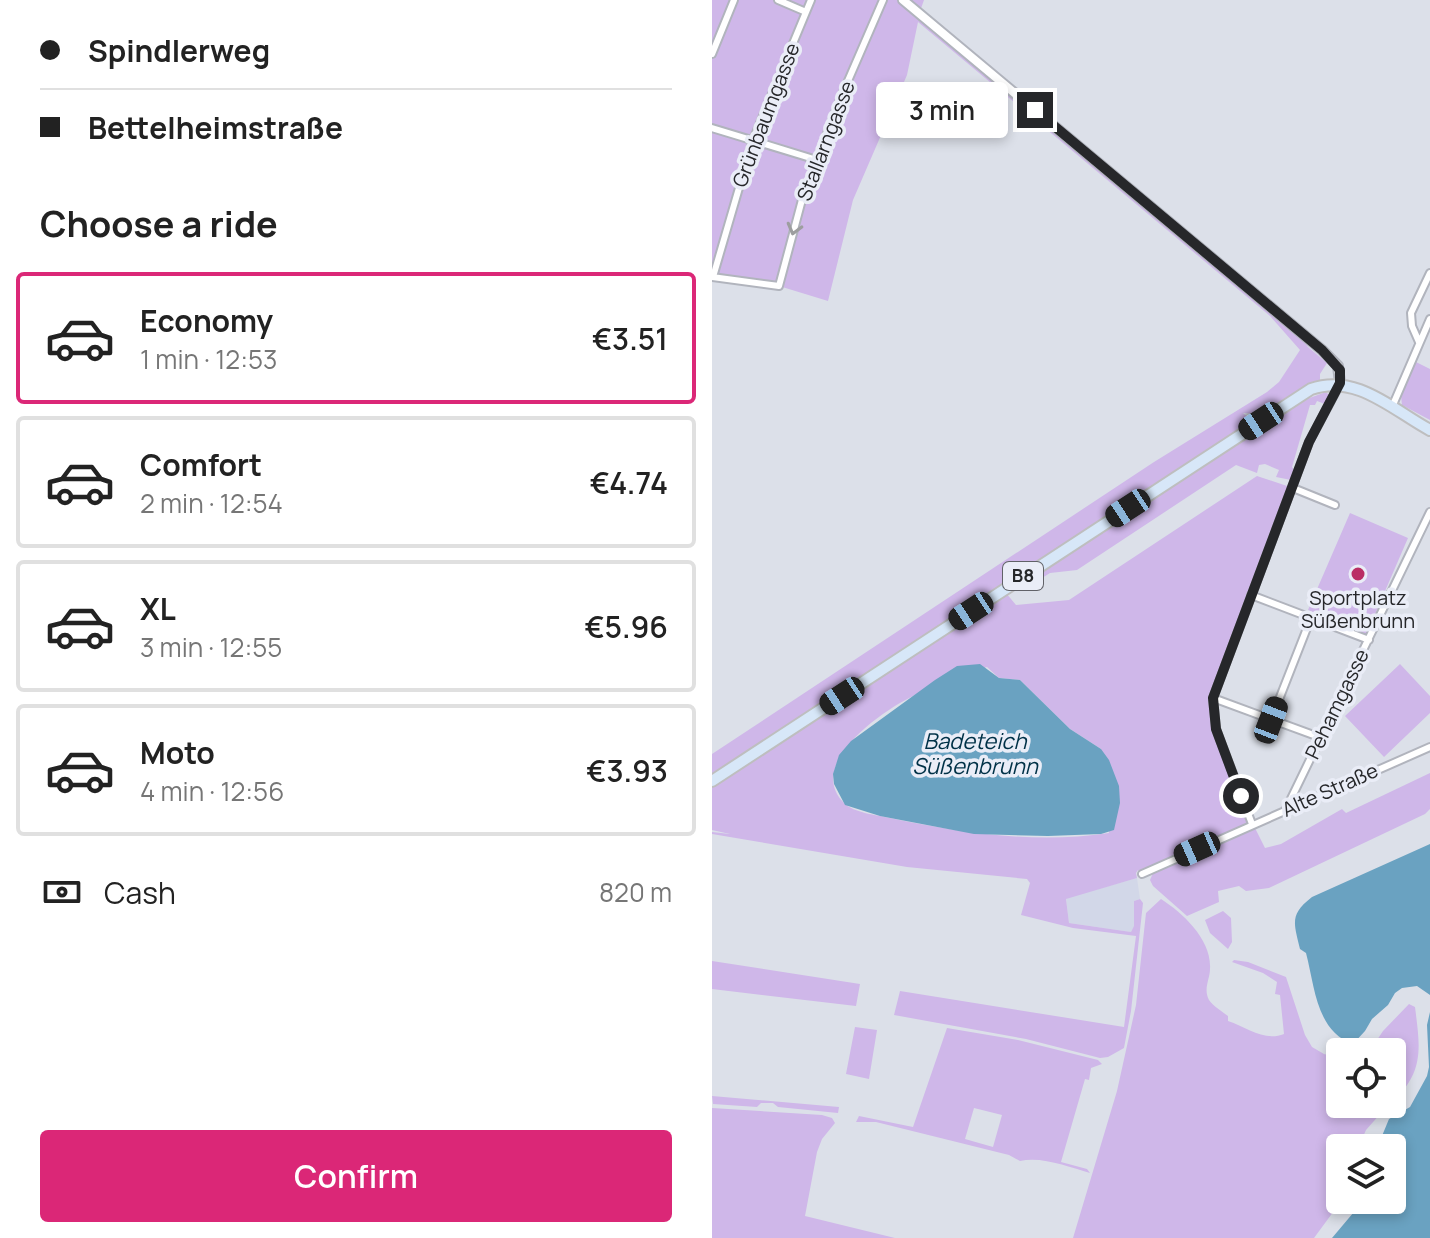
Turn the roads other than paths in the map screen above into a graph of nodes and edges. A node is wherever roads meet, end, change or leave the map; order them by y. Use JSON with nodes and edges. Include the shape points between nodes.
{"nodes":[{"id":1,"x":734,"y":0,"type":"edge"},
{"id":2,"x":778,"y":0,"type":"edge"},
{"id":3,"x":811,"y":0,"type":"edge"},
{"id":4,"x":883,"y":0,"type":"edge"},
{"id":5,"x":903,"y":0,"type":"edge"},
{"id":6,"x":806,"y":12,"type":"junction"},
{"id":7,"x":712,"y":54,"type":"edge"},
{"id":8,"x":712,"y":128,"type":"edge"},
{"id":9,"x":753,"y":140,"type":"junction"},
{"id":10,"x":817,"y":160,"type":"junction"},
{"id":11,"x":1430,"y":273,"type":"edge"},
{"id":12,"x":713,"y":277,"type":"edge"},
{"id":13,"x":1430,"y":319,"type":"edge"},
{"id":14,"x":1419,"y":342,"type":"junction"},
{"id":15,"x":1340,"y":383,"type":"junction"},
{"id":16,"x":1391,"y":408,"type":"junction"},
{"id":17,"x":1430,"y":430,"type":"edge"},
{"id":18,"x":1293,"y":488,"type":"junction"},
{"id":19,"x":1335,"y":505,"type":"dead end"},
{"id":20,"x":1430,"y":512,"type":"edge"},
{"id":21,"x":1251,"y":595,"type":"junction"},
{"id":22,"x":1311,"y":618,"type":"junction"},
{"id":23,"x":1369,"y":640,"type":"junction"},
{"id":24,"x":1213,"y":698,"type":"junction"},
{"id":25,"x":1271,"y":720,"type":"junction"},
{"id":26,"x":1319,"y":737,"type":"junction"},
{"id":27,"x":1430,"y":747,"type":"edge"},
{"id":28,"x":712,"y":781,"type":"edge"},
{"id":29,"x":1286,"y":809,"type":"junction"},
{"id":30,"x":1252,"y":824,"type":"junction"},
{"id":31,"x":1142,"y":874,"type":"dead end"}],
"edges":[{"from":1,"to":7,"type":"street"},
{"from":2,"to":6,"type":"street"},
{"from":3,"to":6,"type":"street","name":"Grünbaumgasse"},
{"from":4,"to":10,"type":"street","name":"Stallarngasse"},
{"from":5,"to":15,"type":"street","via":[[1322,350],[1338,366]]},
{"from":6,"to":9,"type":"street","name":"Grünbaumgasse"},
{"from":8,"to":9,"type":"street"},
{"from":9,"to":10,"type":"street"},
{"from":9,"to":12,"type":"street","name":"Grünbaumgasse"},
{"from":10,"to":12,"type":"street","name":"Stallarngasse","one_way":true,"via":[[779,286]]},
{"from":11,"to":14,"type":"street","via":[[1411,313]]},
{"from":13,"to":14,"type":"street"},
{"from":14,"to":16,"type":"street"},
{"from":15,"to":16,"type":"main road"},
{"from":15,"to":18,"type":"street","via":[[1309,442]]},
{"from":15,"to":28,"type":"main road","number":"B8","via":[[1302,394]]},
{"from":16,"to":17,"type":"main road"},
{"from":18,"to":19,"type":"street"},
{"from":18,"to":21,"type":"street"},
{"from":20,"to":23,"type":"street","name":"Pehamgasse"},
{"from":21,"to":22,"type":"street"},
{"from":21,"to":24,"type":"street"},
{"from":22,"to":23,"type":"street"},
{"from":22,"to":25,"type":"street"},
{"from":23,"to":26,"type":"street","name":"Pehamgasse"},
{"from":24,"to":25,"type":"street"},
{"from":24,"to":30,"type":"street","via":[[1216,729]]},
{"from":25,"to":26,"type":"street"},
{"from":26,"to":29,"type":"street","name":"Pehamgasse"},
{"from":27,"to":29,"type":"street","name":"Alte Straße"},
{"from":29,"to":30,"type":"street","name":"Alte Straße"},
{"from":30,"to":31,"type":"street","name":"Alte Straße"}]}
